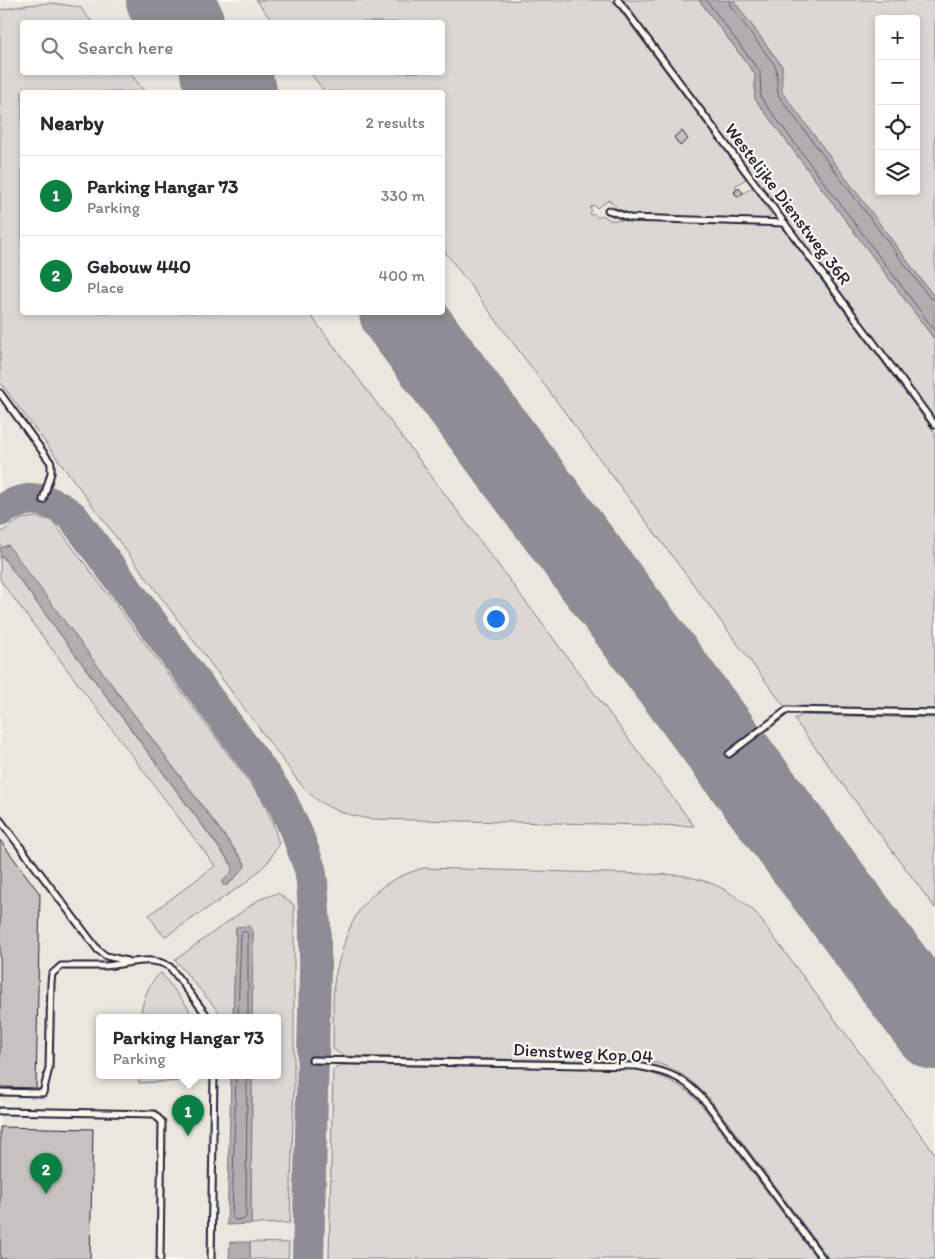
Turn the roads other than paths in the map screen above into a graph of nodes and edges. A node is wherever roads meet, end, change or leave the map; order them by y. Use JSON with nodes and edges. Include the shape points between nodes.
{"nodes":[{"id":1,"x":618,"y":0,"type":"edge"},
{"id":2,"x":608,"y":210,"type":"dead end"},
{"id":3,"x":784,"y":223,"type":"junction"},
{"id":4,"x":0,"y":393,"type":"edge"},
{"id":5,"x":935,"y":425,"type":"edge"},
{"id":6,"x":43,"y":500,"type":"dead end"},
{"id":7,"x":935,"y":713,"type":"edge"},
{"id":8,"x":729,"y":754,"type":"dead end"},
{"id":9,"x":0,"y":820,"type":"edge"},
{"id":10,"x":130,"y":962,"type":"junction"},
{"id":11,"x":206,"y":1014,"type":"edge"},
{"id":12,"x":312,"y":1060,"type":"dead end"},
{"id":13,"x":214,"y":1079,"type":"edge"},
{"id":14,"x":0,"y":1092,"type":"edge"},
{"id":15,"x":0,"y":1111,"type":"edge"},
{"id":16,"x":160,"y":1259,"type":"edge"},
{"id":17,"x":211,"y":1259,"type":"edge"},
{"id":18,"x":823,"y":1259,"type":"edge"}],
"edges":[{"from":1,"to":3,"type":"lane","name":"Westelijke Dienstweg 36R"},
{"from":2,"to":3,"type":"lane","via":[[630,218]]},
{"from":3,"to":5,"type":"lane","name":"Westelijke Dienstweg 36R"},
{"from":4,"to":6,"type":"lane","via":[[51,462]]},
{"from":7,"to":8,"type":"lane","via":[[787,710]]},
{"from":9,"to":10,"type":"lane","via":[[98,950],[106,956]]},
{"from":10,"to":11,"type":"lane","via":[[164,962]]},
{"from":10,"to":14,"type":"lane","via":[[107,966],[61,966],[52,974],[49,1068],[43,1093]]},
{"from":12,"to":18,"type":"lane","name":"Dienstweg Kop 04","via":[[637,1066],[676,1076],[705,1101]]},
{"from":13,"to":17,"type":"lane"},
{"from":15,"to":16,"type":"lane","via":[[154,1114],[162,1122]]}]}
